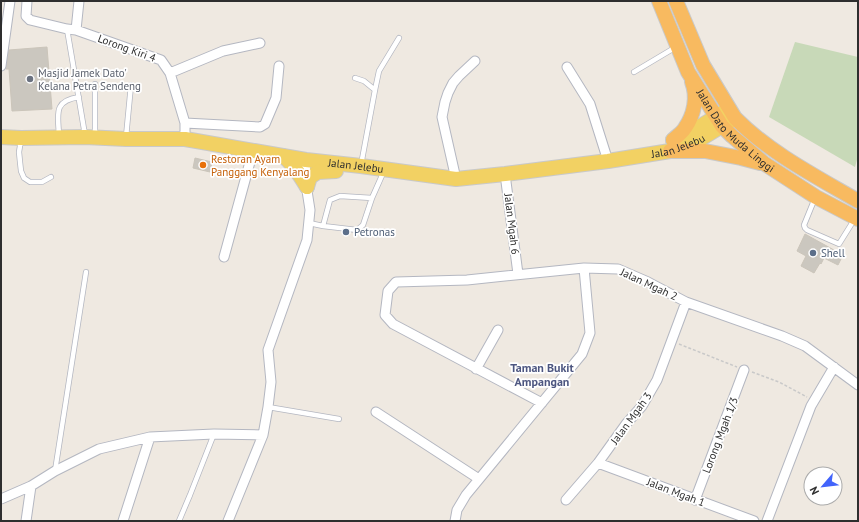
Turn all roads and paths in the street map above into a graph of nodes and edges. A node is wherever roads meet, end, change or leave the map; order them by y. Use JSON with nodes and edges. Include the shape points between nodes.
{"nodes":[{"id":1,"x":10,"y":1,"type":"edge"},
{"id":2,"x":27,"y":1,"type":"edge"},
{"id":3,"x":79,"y":1,"type":"edge"},
{"id":4,"x":659,"y":1,"type":"edge"},
{"id":5,"x":676,"y":1,"type":"edge"},
{"id":6,"x":72,"y":29,"type":"junction"},
{"id":7,"x":399,"y":38,"type":"dead end"},
{"id":8,"x":260,"y":43,"type":"dead end"},
{"id":9,"x":678,"y":46,"type":"junction"},
{"id":10,"x":475,"y":61,"type":"dead end"},
{"id":11,"x":1,"y":66,"type":"edge"},
{"id":12,"x":279,"y":66,"type":"dead end"},
{"id":13,"x":567,"y":67,"type":"dead end"},
{"id":14,"x":634,"y":72,"type":"dead end"},
{"id":15,"x":688,"y":72,"type":"junction"},
{"id":16,"x":170,"y":73,"type":"junction"},
{"id":17,"x":355,"y":78,"type":"dead end"},
{"id":18,"x":95,"y":84,"type":"dead end"},
{"id":19,"x":131,"y":85,"type":"dead end"},
{"id":20,"x":375,"y":90,"type":"junction"},
{"id":21,"x":79,"y":97,"type":"junction"},
{"id":22,"x":732,"y":113,"type":"junction"},
{"id":23,"x":719,"y":121,"type":"junction"},
{"id":24,"x":185,"y":124,"type":"junction"},
{"id":25,"x":1,"y":137,"type":"edge"},
{"id":26,"x":59,"y":137,"type":"junction"},
{"id":27,"x":21,"y":138,"type":"junction"},
{"id":28,"x":90,"y":138,"type":"junction"},
{"id":29,"x":126,"y":139,"type":"junction"},
{"id":30,"x":185,"y":139,"type":"junction"},
{"id":31,"x":671,"y":145,"type":"junction"},
{"id":32,"x":253,"y":151,"type":"junction"},
{"id":33,"x":282,"y":156,"type":"junction"},
{"id":34,"x":306,"y":160,"type":"junction"},
{"id":35,"x":608,"y":160,"type":"junction"},
{"id":36,"x":765,"y":164,"type":"junction"},
{"id":37,"x":373,"y":168,"type":"junction"},
{"id":38,"x":505,"y":174,"type":"junction"},
{"id":39,"x":51,"y":177,"type":"dead end"},
{"id":40,"x":456,"y":179,"type":"junction"},
{"id":41,"x":307,"y":187,"type":"junction"},
{"id":42,"x":816,"y":197,"type":"junction"},
{"id":43,"x":372,"y":198,"type":"junction"},
{"id":44,"x":858,"y":201,"type":"edge"},
{"id":45,"x":857,"y":219,"type":"edge"},
{"id":46,"x":309,"y":223,"type":"junction"},
{"id":47,"x":323,"y":226,"type":"junction"},
{"id":48,"x":224,"y":257,"type":"dead end"},
{"id":49,"x":584,"y":268,"type":"junction"},
{"id":50,"x":86,"y":272,"type":"dead end"},
{"id":51,"x":518,"y":274,"type":"junction"},
{"id":52,"x":686,"y":302,"type":"junction"},
{"id":53,"x":498,"y":330,"type":"dead end"},
{"id":54,"x":834,"y":367,"type":"junction"},
{"id":55,"x":476,"y":369,"type":"junction"},
{"id":56,"x":744,"y":370,"type":"dead end"},
{"id":57,"x":858,"y":385,"type":"edge"},
{"id":58,"x":542,"y":403,"type":"junction"},
{"id":59,"x":268,"y":407,"type":"junction"},
{"id":60,"x":376,"y":412,"type":"dead end"},
{"id":61,"x":339,"y":419,"type":"dead end"},
{"id":62,"x":214,"y":434,"type":"junction"},
{"id":63,"x":263,"y":434,"type":"junction"},
{"id":64,"x":150,"y":437,"type":"junction"},
{"id":65,"x":598,"y":462,"type":"junction"},
{"id":66,"x":55,"y":471,"type":"junction"},
{"id":67,"x":479,"y":479,"type":"junction"},
{"id":68,"x":31,"y":486,"type":"junction"},
{"id":69,"x":1,"y":499,"type":"edge"},
{"id":70,"x":566,"y":500,"type":"dead end"},
{"id":71,"x":695,"y":500,"type":"junction"},
{"id":72,"x":26,"y":521,"type":"edge"},
{"id":73,"x":123,"y":521,"type":"edge"},
{"id":74,"x":178,"y":521,"type":"edge"},
{"id":75,"x":228,"y":521,"type":"edge"},
{"id":76,"x":455,"y":521,"type":"edge"},
{"id":77,"x":754,"y":521,"type":"edge"},
{"id":78,"x":767,"y":521,"type":"edge"}],
"edges":[{"from":1,"to":11,"type":"street"},
{"from":2,"to":6,"type":"street","name":"Lorong Kiri 4","via":[[26,16],[30,20]]},
{"from":3,"to":6,"type":"street"},
{"from":4,"to":9,"type":"highway","name":"Jalan Dato Muda Linggi"},
{"from":5,"to":22,"type":"highway","name":"Jalan Dato Muda Linggi","via":[[703,64]]},
{"from":6,"to":16,"type":"street","name":"Lorong Kiri 4","via":[[161,60]]},
{"from":6,"to":21,"type":"lane"},
{"from":7,"to":20,"type":"lane","via":[[379,71]]},
{"from":8,"to":16,"type":"street","via":[[223,51]]},
{"from":9,"to":14,"type":"lane"},
{"from":9,"to":15,"type":"highway","name":"Jalan Dato Muda Linggi"},
{"from":10,"to":40,"type":"street","via":[[453,84],[442,114]]},
{"from":12,"to":24,"type":"street","via":[[276,98],[265,124],[260,127]]},
{"from":13,"to":35,"type":"street","via":[[590,104]]},
{"from":15,"to":23,"type":"highway","name":"Jalan Dato Muda Linggi"},
{"from":15,"to":31,"type":"highway","via":[[694,86],[695,102],[684,129]]},
{"from":16,"to":24,"type":"street","name":"Lorong Kiri 4"},
{"from":17,"to":20,"type":"lane","via":[[364,81]]},
{"from":18,"to":28,"type":"lane"},
{"from":19,"to":29,"type":"lane"},
{"from":20,"to":37,"type":"lane"},
{"from":21,"to":26,"type":"lane","via":[[70,98],[62,103],[58,112]]},
{"from":21,"to":28,"type":"lane"},
{"from":22,"to":23,"type":"main road","name":"Jalan Jelebu"},
{"from":22,"to":44,"type":"highway","name":"Jalan Dato Muda Linggi","via":[[742,125],[786,159]]},
{"from":23,"to":31,"type":"main road","name":"Jalan Jelebu","via":[[699,140]]},
{"from":23,"to":36,"type":"highway","name":"Jalan Dato Muda Linggi","via":[[732,136]]},
{"from":24,"to":30,"type":"street","name":"Lorong Kiri 4"},
{"from":25,"to":27,"type":"main road","name":"Jalan Jelebu"},
{"from":26,"to":27,"type":"main road","name":"Jalan Jelebu"},
{"from":26,"to":28,"type":"main road","name":"Jalan Jelebu"},
{"from":27,"to":39,"type":"lane","via":[[19,152],[24,178],[30,182],[42,182]]},
{"from":28,"to":29,"type":"main road","name":"Jalan Jelebu"},
{"from":29,"to":30,"type":"main road","name":"Jalan Jelebu"},
{"from":30,"to":32,"type":"main road","name":"Jalan Jelebu"},
{"from":31,"to":35,"type":"main road","name":"Jalan Jelebu","via":[[638,156]]},
{"from":31,"to":36,"type":"highway"},
{"from":32,"to":33,"type":"main road","name":"Jalan Jelebu"},
{"from":32,"to":48,"type":"street"},
{"from":33,"to":34,"type":"main road","name":"Jalan Jelebu"},
{"from":33,"to":41,"type":"main road","via":[[289,160]]},
{"from":34,"to":37,"type":"main road","name":"Jalan Jelebu"},
{"from":34,"to":41,"type":"street"},
{"from":35,"to":38,"type":"main road","name":"Jalan Jelebu"},
{"from":36,"to":42,"type":"highway","name":"Jalan Dato Muda Linggi"},
{"from":37,"to":40,"type":"main road","name":"Jalan Jelebu"},
{"from":37,"to":41,"type":"main road","via":[[318,172],[310,177]]},
{"from":37,"to":43,"type":"lane"},
{"from":38,"to":40,"type":"main road","name":"Jalan Jelebu"},
{"from":38,"to":51,"type":"street","name":"Jalan Mgah 6"},
{"from":41,"to":46,"type":"street"},
{"from":42,"to":45,"type":"highway","name":"Jalan Dato Muda Linggi"},
{"from":42,"to":45,"type":"lane","via":[[804,225],[807,230],[839,244]]},
{"from":43,"to":47,"type":"lane","via":[[340,196],[330,200]]},
{"from":43,"to":47,"type":"lane","via":[[363,225],[357,230]]},
{"from":46,"to":47,"type":"lane"},
{"from":46,"to":59,"type":"street","via":[[307,240],[268,350],[271,382]]},
{"from":49,"to":51,"type":"street","name":"Jalan Mgah 2"},
{"from":49,"to":52,"type":"street","name":"Jalan Mgah 2","via":[[618,269]]},
{"from":49,"to":58,"type":"street","via":[[590,333],[582,354]]},
{"from":50,"to":66,"type":"lane"},
{"from":51,"to":55,"type":"street","name":"Jalan Mgah 2","via":[[467,280],[396,282],[388,291],[385,314],[393,324]]},
{"from":52,"to":54,"type":"street","name":"Jalan Mgah 2","via":[[788,338],[805,346]]},
{"from":52,"to":65,"type":"street","name":"Jalan Mgah 3","via":[[657,380],[642,406]]},
{"from":53,"to":55,"type":"street"},
{"from":54,"to":57,"type":"street","name":"Jalan Mgah 2"},
{"from":54,"to":78,"type":"street","via":[[814,400]]},
{"from":55,"to":58,"type":"street"},
{"from":56,"to":71,"type":"street","name":"Lorong Mgah 1/3"},
{"from":58,"to":67,"type":"street"},
{"from":59,"to":61,"type":"lane"},
{"from":59,"to":63,"type":"street"},
{"from":60,"to":67,"type":"street"},
{"from":62,"to":63,"type":"street"},
{"from":62,"to":64,"type":"street"},
{"from":62,"to":74,"type":"lane"},
{"from":63,"to":75,"type":"street"},
{"from":64,"to":66,"type":"street","via":[[99,449]]},
{"from":64,"to":73,"type":"street"},
{"from":65,"to":70,"type":"street","name":"Jalan Mgah 3"},
{"from":65,"to":71,"type":"street","name":"Jalan Mgah 1"},
{"from":66,"to":68,"type":"street"},
{"from":67,"to":76,"type":"street","via":[[457,510]]},
{"from":68,"to":69,"type":"street"},
{"from":68,"to":72,"type":"street"},
{"from":71,"to":77,"type":"street","name":"Jalan Mgah 1"}]}
